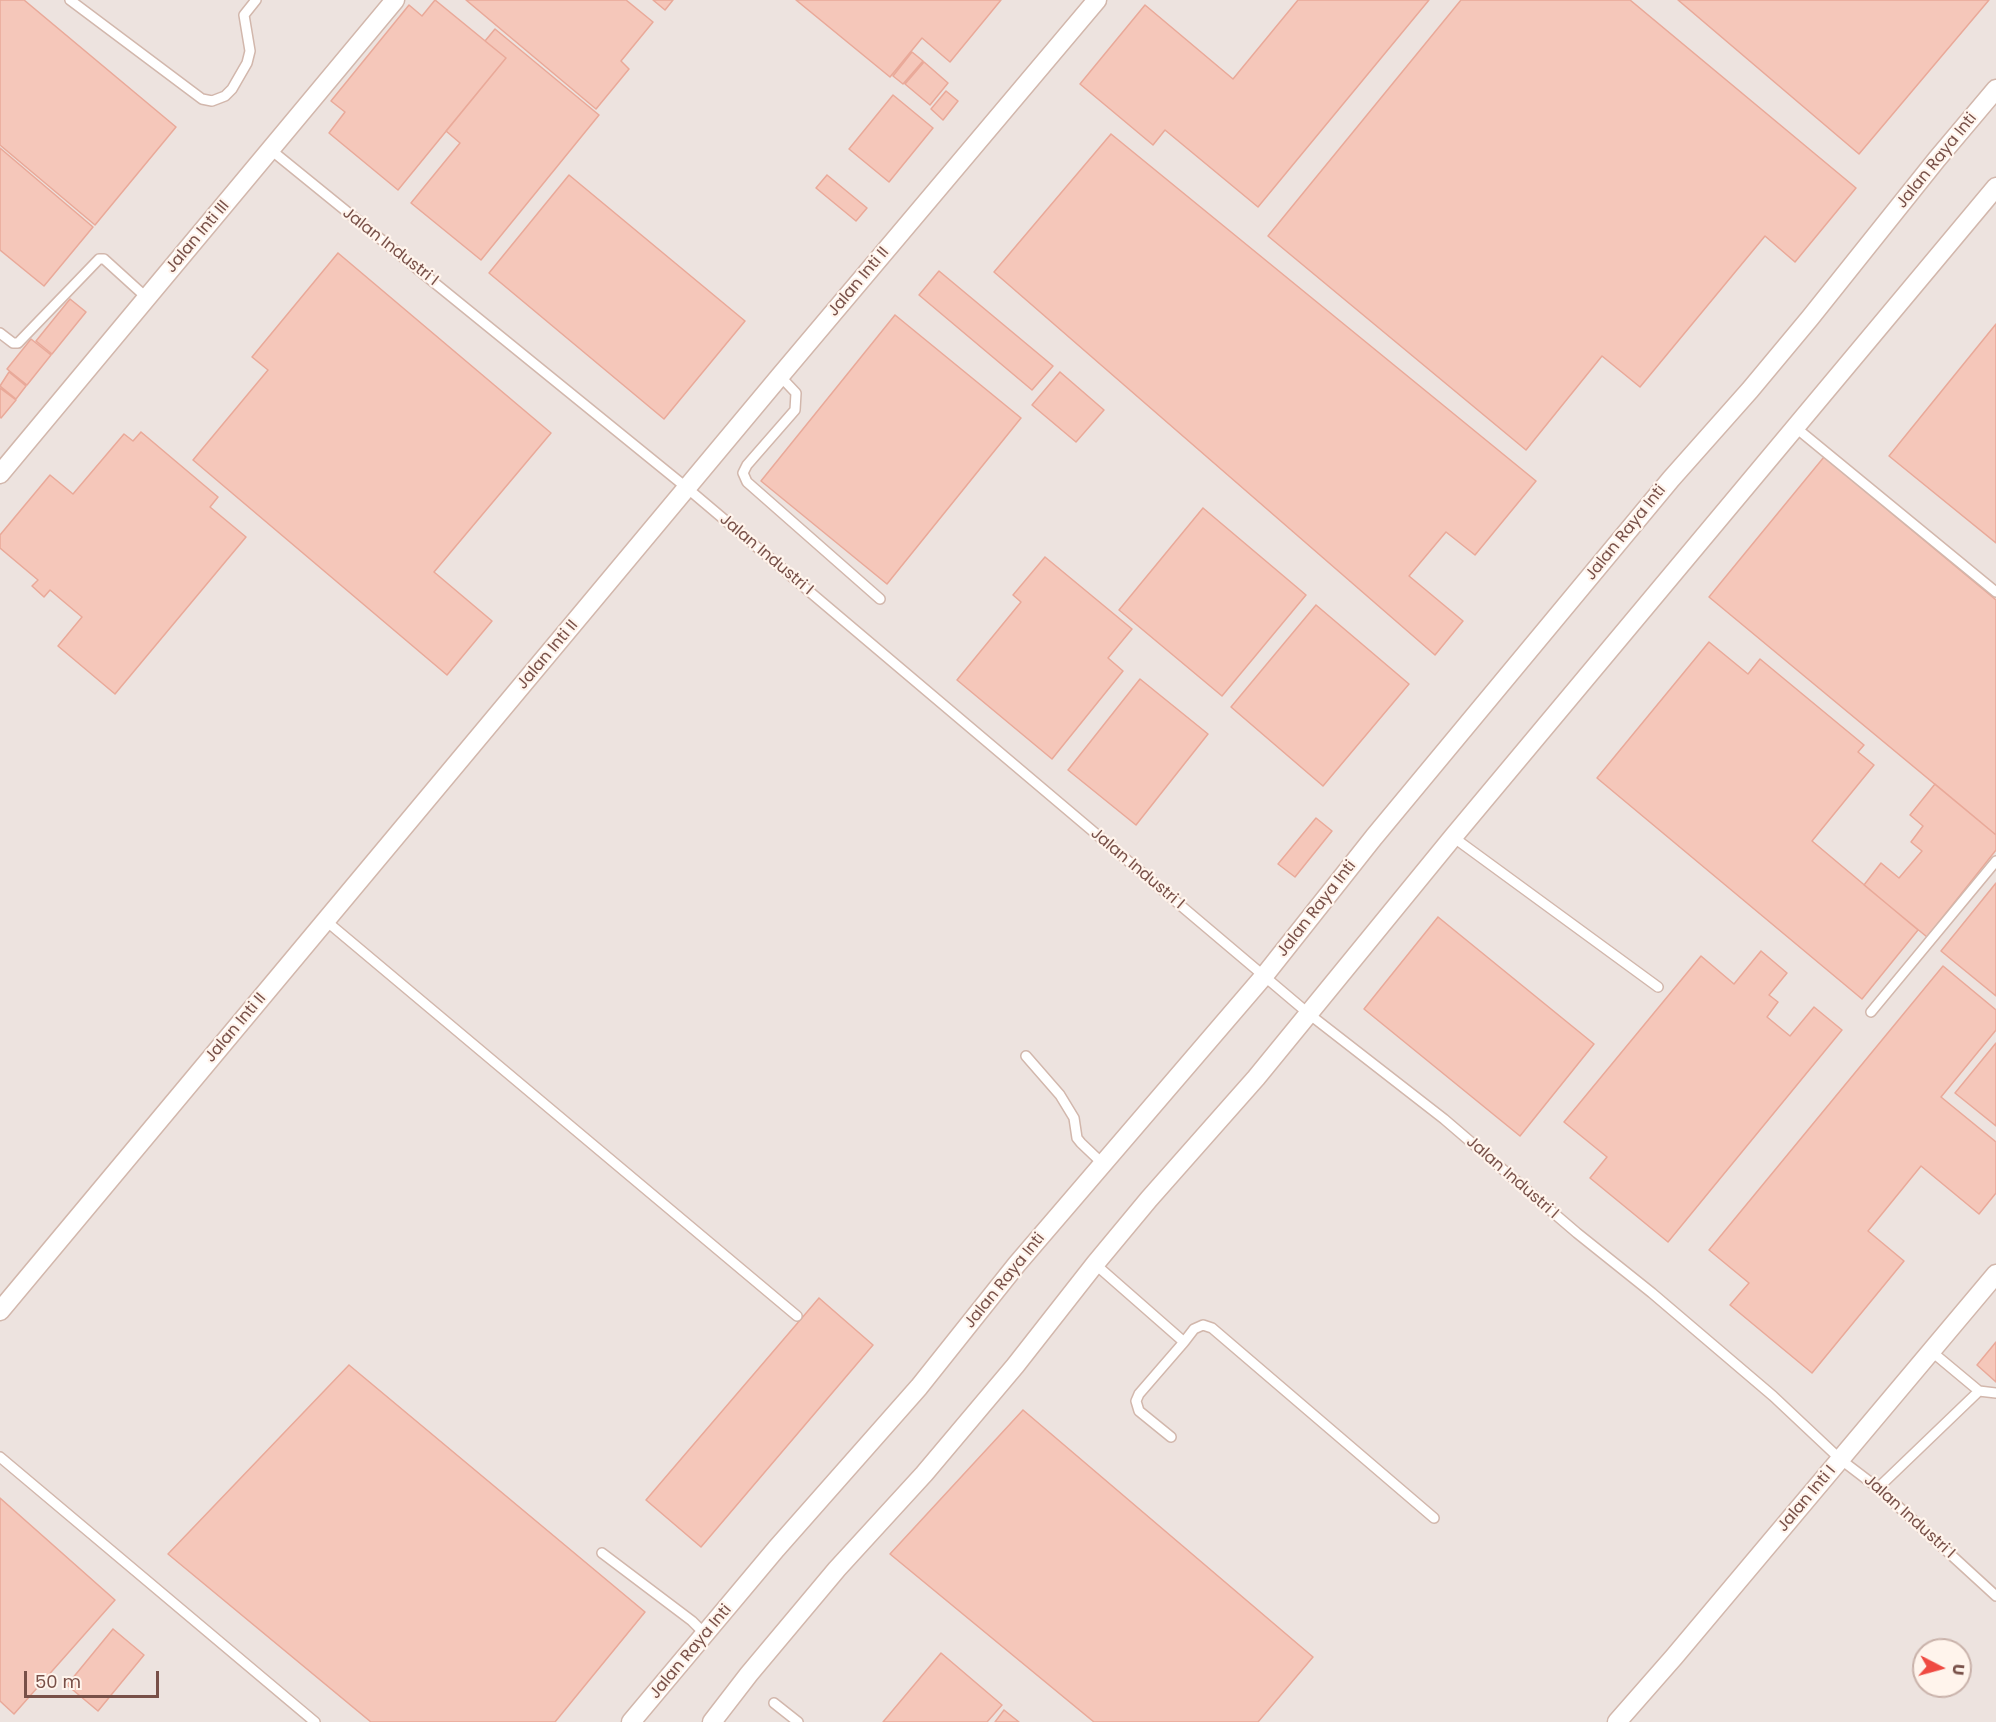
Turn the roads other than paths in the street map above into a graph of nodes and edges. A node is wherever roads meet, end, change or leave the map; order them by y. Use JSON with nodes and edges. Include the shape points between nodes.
{"nodes":[{"id":1,"x":70,"y":0,"type":"edge"},
{"id":2,"x":255,"y":0,"type":"edge"},
{"id":3,"x":395,"y":0,"type":"edge"},
{"id":4,"x":1097,"y":0,"type":"edge"},
{"id":5,"x":1996,"y":90,"type":"edge"},
{"id":6,"x":271,"y":150,"type":"junction"},
{"id":7,"x":1996,"y":188,"type":"edge"},
{"id":8,"x":147,"y":298,"type":"junction"},
{"id":9,"x":0,"y":333,"type":"edge"},
{"id":10,"x":780,"y":376,"type":"junction"},
{"id":11,"x":1795,"y":427,"type":"junction"},
{"id":12,"x":0,"y":474,"type":"edge"},
{"id":13,"x":687,"y":488,"type":"junction"},
{"id":14,"x":1996,"y":592,"type":"edge"},
{"id":15,"x":880,"y":599,"type":"dead end"},
{"id":16,"x":1453,"y":837,"type":"junction"},
{"id":17,"x":1996,"y":861,"type":"edge"},
{"id":18,"x":325,"y":920,"type":"junction"},
{"id":19,"x":1264,"y":976,"type":"junction"},
{"id":20,"x":1658,"y":987,"type":"dead end"},
{"id":21,"x":1871,"y":1012,"type":"dead end"},
{"id":22,"x":1309,"y":1014,"type":"junction"},
{"id":23,"x":1026,"y":1056,"type":"dead end"},
{"id":24,"x":1102,"y":1163,"type":"junction"},
{"id":25,"x":1095,"y":1264,"type":"junction"},
{"id":26,"x":1996,"y":1274,"type":"edge"},
{"id":27,"x":0,"y":1311,"type":"edge"},
{"id":28,"x":797,"y":1316,"type":"dead end"},
{"id":29,"x":1184,"y":1342,"type":"junction"},
{"id":30,"x":1931,"y":1351,"type":"junction"},
{"id":31,"x":1979,"y":1390,"type":"junction"},
{"id":32,"x":1996,"y":1393,"type":"edge"},
{"id":33,"x":1172,"y":1437,"type":"dead end"},
{"id":34,"x":0,"y":1457,"type":"edge"},
{"id":35,"x":1840,"y":1459,"type":"junction"},
{"id":36,"x":1878,"y":1488,"type":"junction"},
{"id":37,"x":1434,"y":1518,"type":"dead end"},
{"id":38,"x":602,"y":1553,"type":"dead end"},
{"id":39,"x":1996,"y":1596,"type":"edge"},
{"id":40,"x":706,"y":1635,"type":"junction"},
{"id":41,"x":774,"y":1703,"type":"dead end"},
{"id":42,"x":315,"y":1722,"type":"edge"},
{"id":43,"x":632,"y":1722,"type":"edge"},
{"id":44,"x":712,"y":1722,"type":"edge"},
{"id":45,"x":798,"y":1722,"type":"edge"},
{"id":46,"x":1617,"y":1722,"type":"edge"}],
"edges":[{"from":1,"to":2,"type":"lane","via":[[202,99],[212,100],[232,89],[247,63],[250,51],[244,15]]},
{"from":3,"to":6,"type":"street","name":"Jalan Inti III"},
{"from":4,"to":10,"type":"street","name":"Jalan Inti II"},
{"from":5,"to":19,"type":"street","name":"Jalan Raya Inti","via":[[1810,318],[1407,797]]},
{"from":6,"to":8,"type":"street","name":"Jalan Inti III"},
{"from":6,"to":13,"type":"lane","name":"Jalan Industri I"},
{"from":7,"to":11,"type":"street"},
{"from":8,"to":9,"type":"lane","via":[[99,259],[18,343]]},
{"from":8,"to":12,"type":"street","name":"Jalan Inti III"},
{"from":10,"to":13,"type":"street","name":"Jalan Inti II"},
{"from":10,"to":15,"type":"lane","via":[[796,393],[795,410],[747,465],[743,473],[747,482]]},
{"from":11,"to":14,"type":"lane"},
{"from":11,"to":16,"type":"street"},
{"from":13,"to":18,"type":"street","name":"Jalan Inti II"},
{"from":13,"to":19,"type":"lane","name":"Jalan Industri I"},
{"from":16,"to":20,"type":"lane"},
{"from":16,"to":22,"type":"street"},
{"from":17,"to":21,"type":"lane"},
{"from":18,"to":27,"type":"street","name":"Jalan Inti II"},
{"from":18,"to":28,"type":"lane"},
{"from":19,"to":22,"type":"lane","name":"Jalan Industri I"},
{"from":19,"to":24,"type":"street","name":"Jalan Raya Inti"},
{"from":22,"to":25,"type":"street"},
{"from":22,"to":35,"type":"lane","name":"Jalan Industri I","via":[[1444,1119],[1652,1293]]},
{"from":23,"to":24,"type":"lane","via":[[1060,1095],[1074,1118],[1077,1138]]},
{"from":24,"to":40,"type":"street","name":"Jalan Raya Inti","via":[[919,1388]]},
{"from":25,"to":29,"type":"lane"},
{"from":25,"to":44,"type":"street","via":[[1015,1366],[837,1569]]},
{"from":26,"to":30,"type":"street","name":"Jalan Inti I"},
{"from":29,"to":33,"type":"lane","via":[[1136,1401],[1139,1410]]},
{"from":29,"to":37,"type":"lane","via":[[1194,1329],[1203,1325],[1212,1328]]},
{"from":30,"to":31,"type":"lane"},
{"from":30,"to":35,"type":"street","name":"Jalan Inti I"},
{"from":31,"to":32,"type":"lane"},
{"from":31,"to":36,"type":"lane"},
{"from":34,"to":42,"type":"lane"},
{"from":35,"to":36,"type":"lane","name":"Jalan Industri I"},
{"from":35,"to":46,"type":"street","name":"Jalan Inti I"},
{"from":36,"to":39,"type":"lane","name":"Jalan Industri I"},
{"from":38,"to":40,"type":"lane"},
{"from":40,"to":43,"type":"street","name":"Jalan Raya Inti"},
{"from":41,"to":45,"type":"lane"}]}
